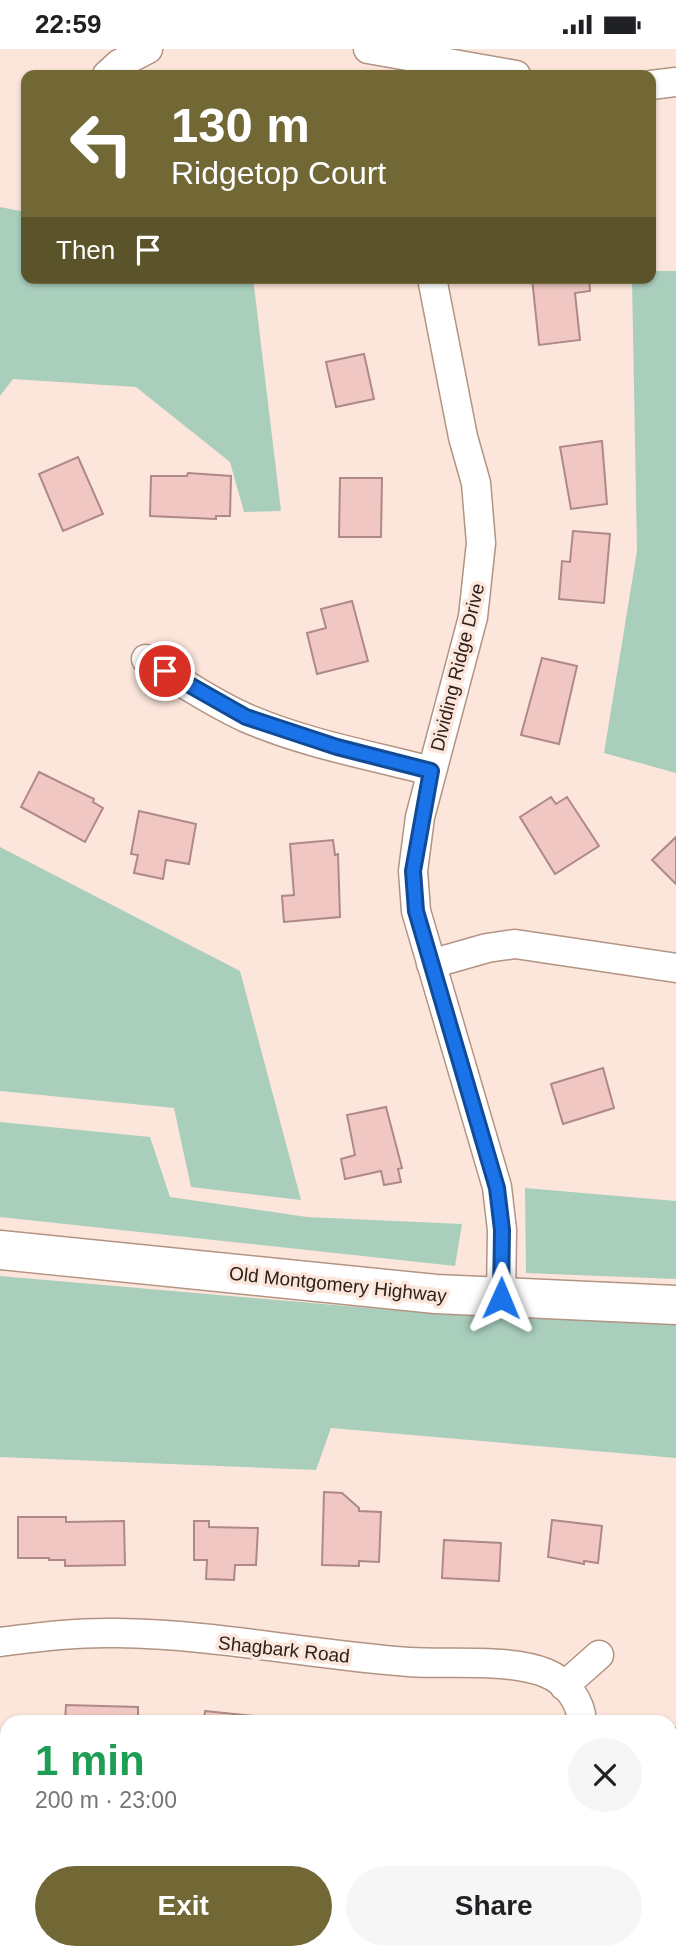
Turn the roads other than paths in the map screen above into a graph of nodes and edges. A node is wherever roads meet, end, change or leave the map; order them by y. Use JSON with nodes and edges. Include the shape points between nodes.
{"nodes":[{"id":1,"x":148,"y":49,"type":"edge"},
{"id":2,"x":368,"y":49,"type":"edge"},
{"id":3,"x":455,"y":62,"type":"edge"},
{"id":4,"x":112,"y":70,"type":"edge"},
{"id":5,"x":493,"y":70,"type":"edge"},
{"id":6,"x":676,"y":82,"type":"edge"},
{"id":7,"x":656,"y":84,"type":"edge"},
{"id":8,"x":433,"y":284,"type":"edge"},
{"id":9,"x":146,"y":659,"type":"dead end"},
{"id":10,"x":431,"y":771,"type":"junction"},
{"id":11,"x":431,"y":964,"type":"junction"},
{"id":12,"x":676,"y":968,"type":"edge"},
{"id":13,"x":0,"y":1250,"type":"edge"},
{"id":14,"x":501,"y":1298,"type":"junction"},
{"id":15,"x":676,"y":1304,"type":"edge"},
{"id":16,"x":0,"y":1642,"type":"edge"},
{"id":17,"x":599,"y":1655,"type":"dead end"},
{"id":18,"x":564,"y":1686,"type":"junction"},
{"id":19,"x":582,"y":1715,"type":"edge"}],
"edges":[{"from":1,"to":4,"type":"street"},
{"from":2,"to":3,"type":"street"},
{"from":3,"to":5,"type":"street"},
{"from":6,"to":7,"type":"street"},
{"from":8,"to":10,"type":"street","name":"Dividing Ridge Drive","via":[[476,483],[481,543],[473,617]]},
{"from":9,"to":10,"type":"street","via":[[246,717]]},
{"from":10,"to":11,"type":"street","name":"Dividing Ridge Drive","via":[[413,871],[416,911]]},
{"from":11,"to":12,"type":"street","via":[[515,944]]},
{"from":11,"to":14,"type":"street","name":"Dividing Ridge Drive","via":[[497,1188]]},
{"from":13,"to":14,"type":"street","name":"Old Montgomery Highway"},
{"from":14,"to":15,"type":"street","name":"Old Montgomery Highway"},
{"from":16,"to":18,"type":"street","name":"Shagbark Road","via":[[58,1634],[149,1635],[408,1662],[523,1667],[548,1674]]},
{"from":17,"to":18,"type":"street"},
{"from":18,"to":19,"type":"street"}]}
